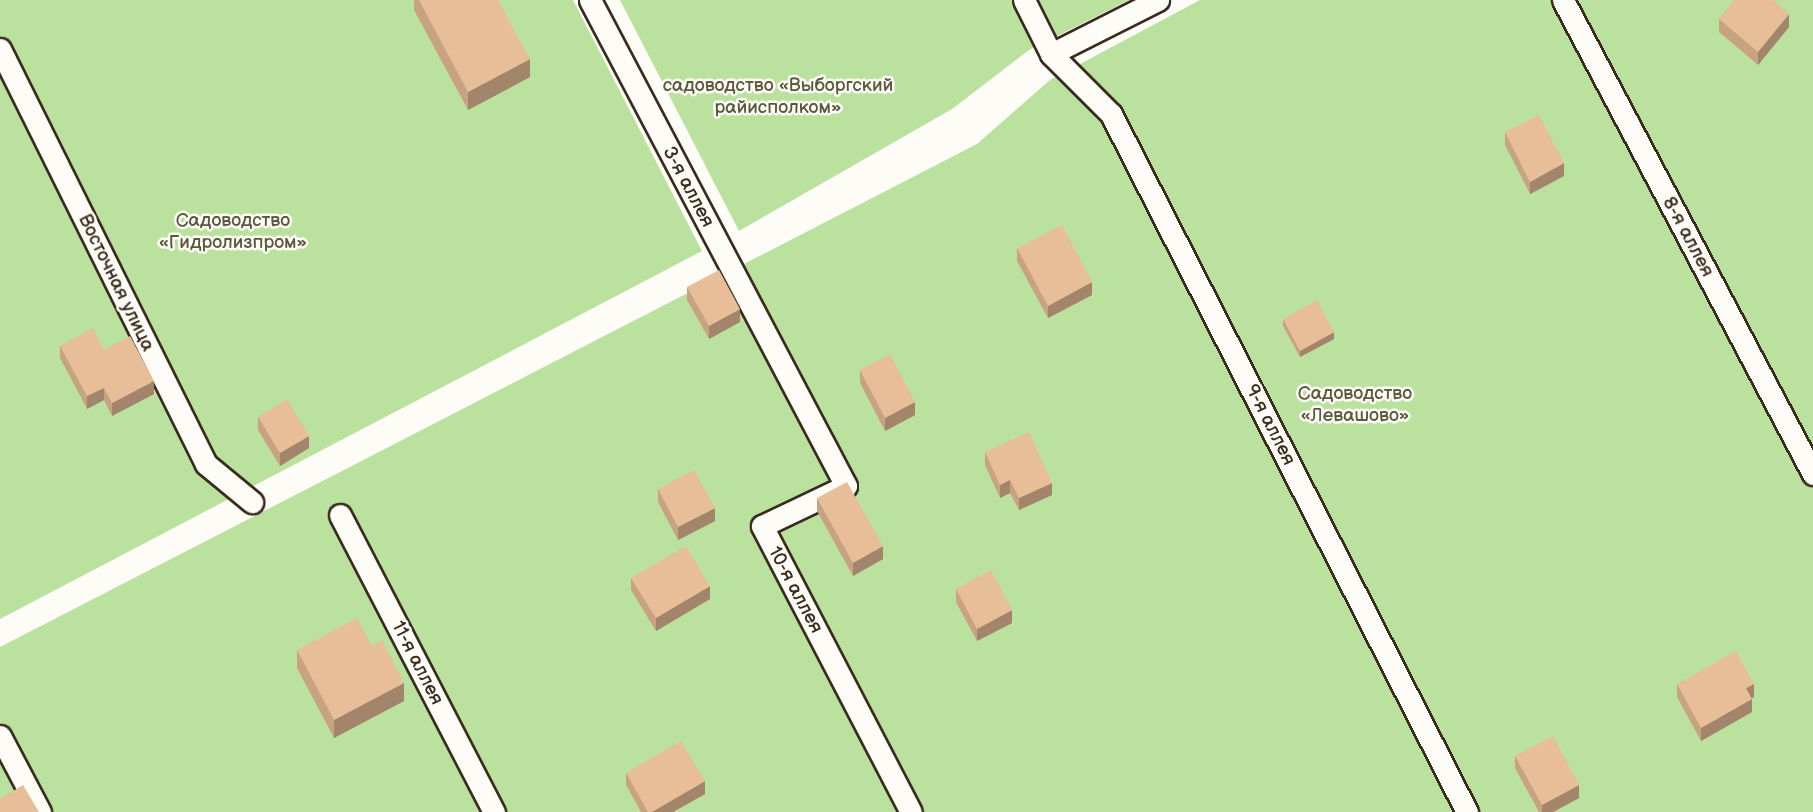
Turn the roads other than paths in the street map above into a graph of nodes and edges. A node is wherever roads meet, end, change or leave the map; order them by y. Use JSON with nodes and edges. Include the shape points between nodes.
{"nodes":[{"id":1,"x":590,"y":0,"type":"edge"},
{"id":2,"x":1024,"y":0,"type":"edge"},
{"id":3,"x":1158,"y":0,"type":"edge"},
{"id":4,"x":1563,"y":0,"type":"edge"},
{"id":5,"x":0,"y":49,"type":"edge"},
{"id":6,"x":1051,"y":54,"type":"junction"},
{"id":7,"x":727,"y":262,"type":"joint"},
{"id":8,"x":1813,"y":474,"type":"edge"},
{"id":9,"x":252,"y":502,"type":"dead end"},
{"id":10,"x":340,"y":515,"type":"dead end"},
{"id":11,"x":0,"y":736,"type":"edge"},
{"id":12,"x":40,"y":812,"type":"edge"},
{"id":13,"x":494,"y":812,"type":"edge"},
{"id":14,"x":911,"y":812,"type":"edge"},
{"id":15,"x":1467,"y":812,"type":"edge"}],
"edges":[{"from":1,"to":7,"type":"lane","name":"3-я аллея"},
{"from":2,"to":6,"type":"lane","name":"9-я аллея"},
{"from":3,"to":6,"type":"lane"},
{"from":4,"to":8,"type":"lane","name":"8-я аллея"},
{"from":5,"to":9,"type":"lane","name":"Восточная улица","via":[[206,464]]},
{"from":6,"to":15,"type":"lane","name":"9-я аллея","via":[[1111,114]]},
{"from":7,"to":14,"type":"lane","name":"10-я аллея","via":[[846,486],[762,526]]},
{"from":10,"to":13,"type":"lane","name":"11-я аллея"},
{"from":11,"to":12,"type":"lane"}]}
